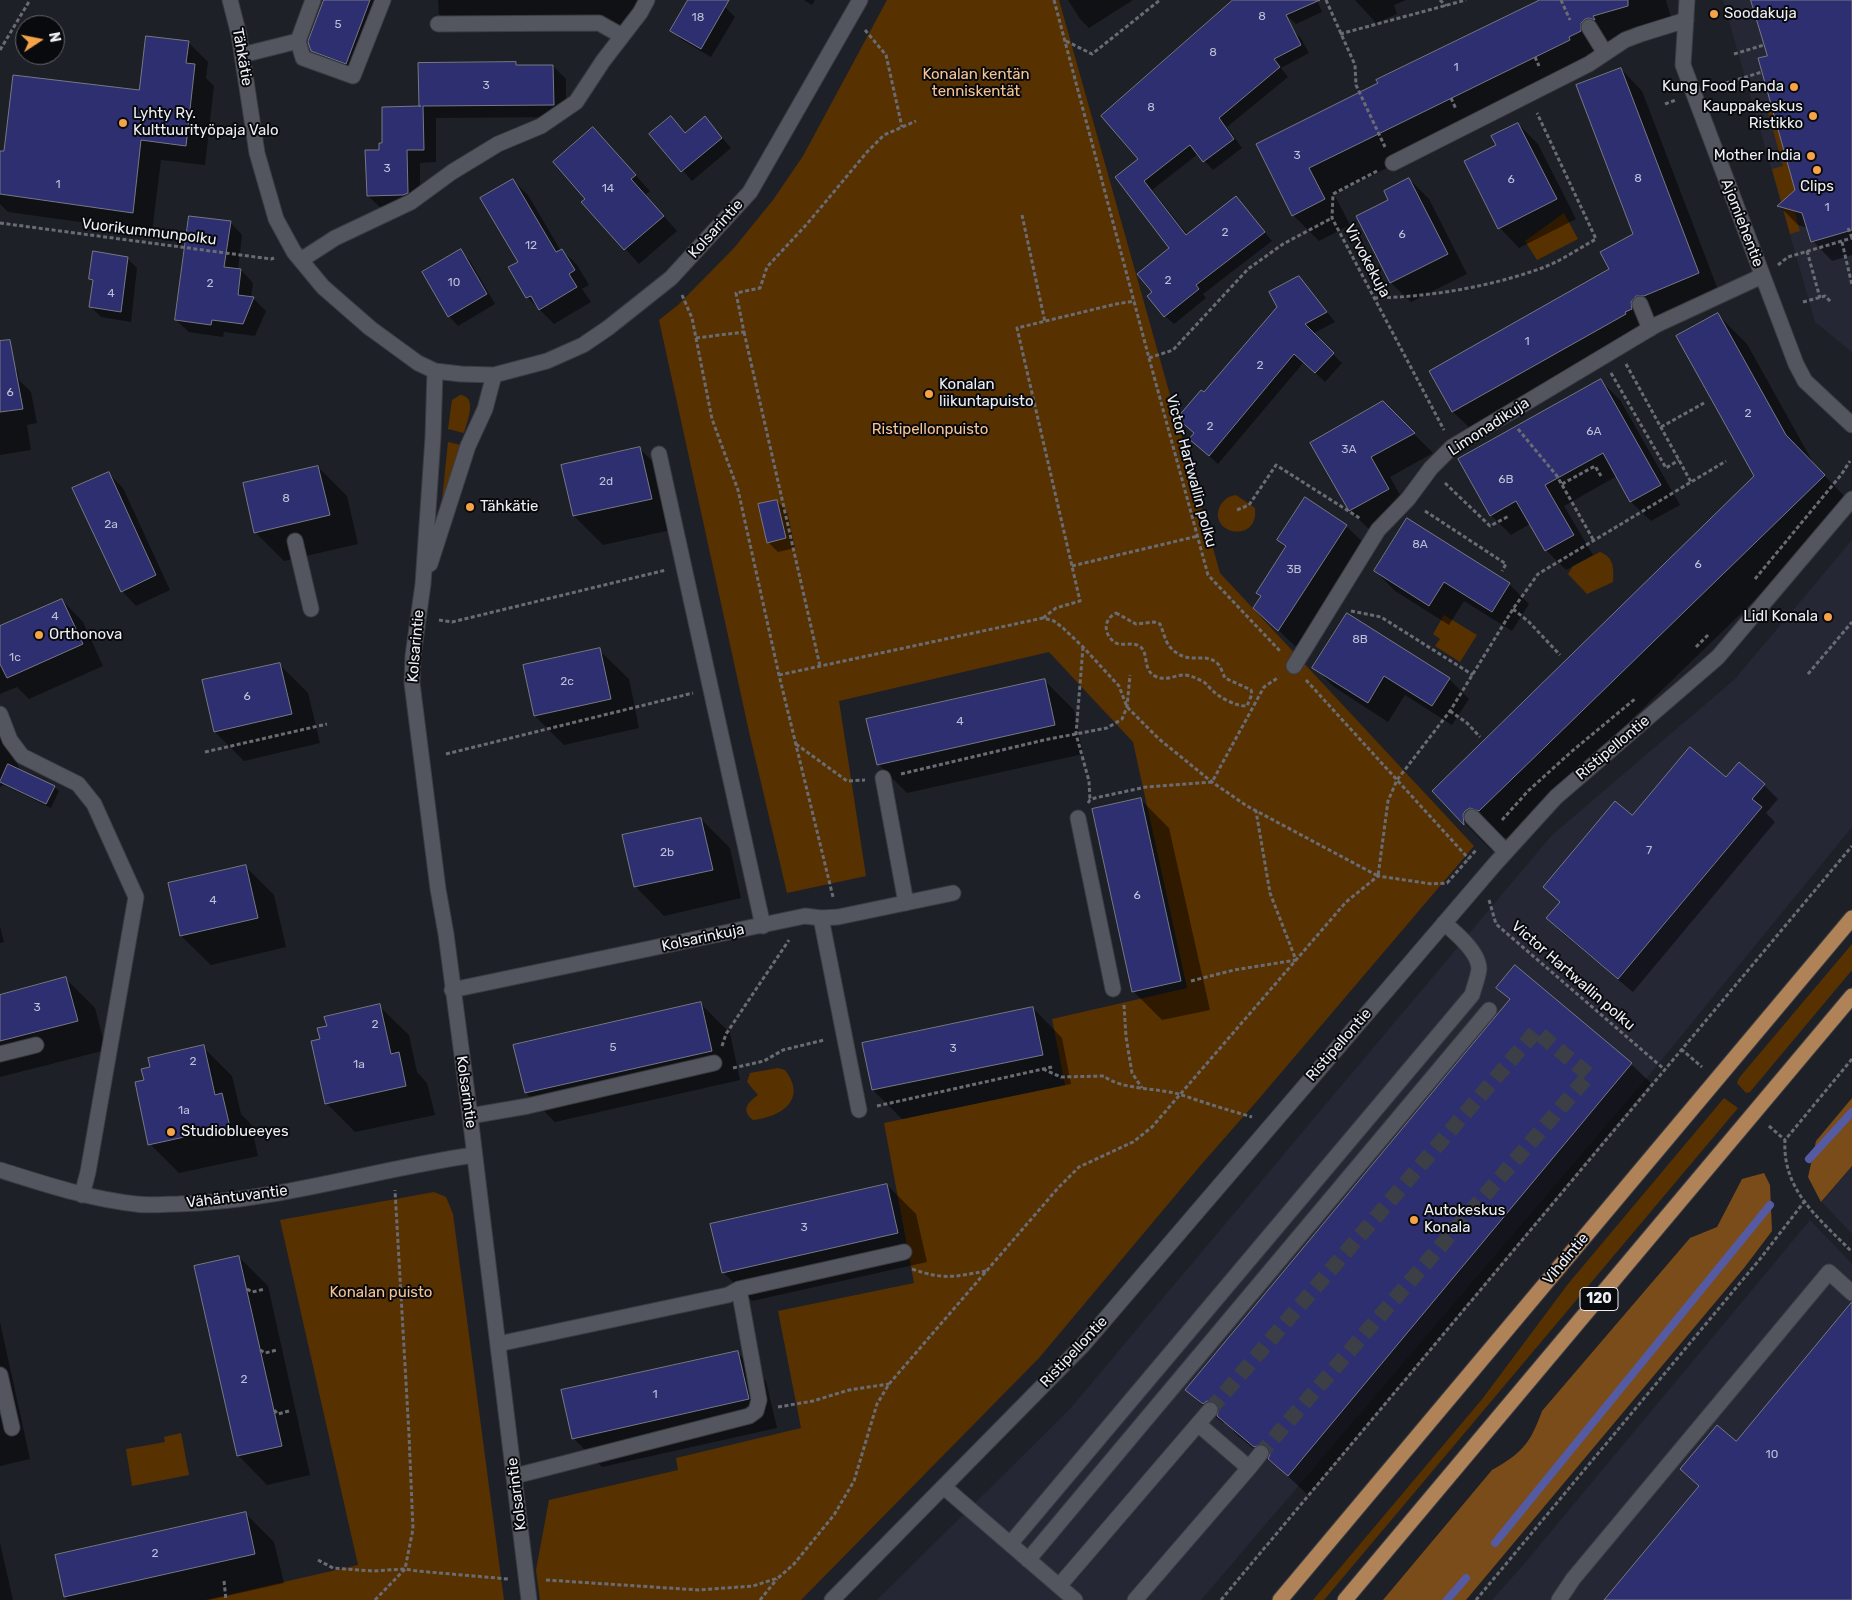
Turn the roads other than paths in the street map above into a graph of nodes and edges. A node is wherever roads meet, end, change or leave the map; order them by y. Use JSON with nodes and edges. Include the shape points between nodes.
{"nodes":[{"id":1,"x":230,"y":0,"type":"edge"},
{"id":2,"x":313,"y":0,"type":"edge"},
{"id":3,"x":383,"y":0,"type":"edge"},
{"id":4,"x":647,"y":0,"type":"edge"},
{"id":5,"x":860,"y":0,"type":"edge"},
{"id":6,"x":1687,"y":0,"type":"edge"},
{"id":7,"x":1686,"y":20,"type":"junction"},
{"id":8,"x":438,"y":24,"type":"dead end"},
{"id":9,"x":1589,"y":27,"type":"dead end"},
{"id":10,"x":622,"y":36,"type":"junction"},
{"id":11,"x":298,"y":41,"type":"junction"},
{"id":12,"x":1605,"y":53,"type":"junction"},
{"id":13,"x":242,"y":56,"type":"junction"},
{"id":14,"x":1393,"y":164,"type":"road end"},
{"id":15,"x":297,"y":256,"type":"junction"},
{"id":16,"x":1762,"y":276,"type":"junction"},
{"id":17,"x":1640,"y":304,"type":"dead end"},
{"id":18,"x":1650,"y":329,"type":"junction"},
{"id":19,"x":434,"y":371,"type":"junction"},
{"id":20,"x":494,"y":375,"type":"junction"},
{"id":21,"x":1852,"y":425,"type":"edge"},
{"id":22,"x":659,"y":454,"type":"dead end"},
{"id":23,"x":1852,"y":499,"type":"edge"},
{"id":24,"x":295,"y":542,"type":"dead end"},
{"id":25,"x":423,"y":584,"type":"junction"},
{"id":26,"x":311,"y":609,"type":"dead end"},
{"id":27,"x":1294,"y":666,"type":"road end"},
{"id":28,"x":0,"y":714,"type":"edge"},
{"id":29,"x":883,"y":778,"type":"road end"},
{"id":30,"x":1472,"y":817,"type":"dead end"},
{"id":31,"x":1078,"y":818,"type":"road end"},
{"id":32,"x":1506,"y":852,"type":"junction"},
{"id":33,"x":954,"y":893,"type":"dead end"},
{"id":34,"x":906,"y":902,"type":"junction"},
{"id":35,"x":821,"y":918,"type":"junction"},
{"id":36,"x":1852,"y":918,"type":"edge"},
{"id":37,"x":1444,"y":923,"type":"junction"},
{"id":38,"x":763,"y":926,"type":"junction"},
{"id":39,"x":1113,"y":989,"type":"road end"},
{"id":40,"x":452,"y":990,"type":"junction"},
{"id":41,"x":1852,"y":996,"type":"edge"},
{"id":42,"x":1490,"y":1010,"type":"dead end"},
{"id":43,"x":36,"y":1045,"type":"dead end"},
{"id":44,"x":0,"y":1054,"type":"edge"},
{"id":45,"x":714,"y":1063,"type":"road end"},
{"id":46,"x":859,"y":1110,"type":"road end"},
{"id":47,"x":470,"y":1116,"type":"junction"},
{"id":48,"x":474,"y":1155,"type":"junction"},
{"id":49,"x":0,"y":1170,"type":"edge"},
{"id":50,"x":82,"y":1195,"type":"junction"},
{"id":51,"x":898,"y":1253,"type":"road end"},
{"id":52,"x":739,"y":1289,"type":"junction"},
{"id":53,"x":1852,"y":1293,"type":"edge"},
{"id":54,"x":498,"y":1344,"type":"junction"},
{"id":55,"x":0,"y":1375,"type":"edge"},
{"id":56,"x":1210,"y":1410,"type":"tunnel mouth"},
{"id":57,"x":1198,"y":1424,"type":"junction"},
{"id":58,"x":12,"y":1428,"type":"dead end"},
{"id":59,"x":1261,"y":1453,"type":"tunnel mouth"},
{"id":60,"x":1249,"y":1468,"type":"junction"},
{"id":61,"x":515,"y":1476,"type":"junction"},
{"id":62,"x":944,"y":1487,"type":"junction"},
{"id":63,"x":1010,"y":1544,"type":"junction"},
{"id":64,"x":1028,"y":1560,"type":"junction"},
{"id":65,"x":1059,"y":1586,"type":"junction"},
{"id":66,"x":529,"y":1600,"type":"edge"},
{"id":67,"x":832,"y":1600,"type":"edge"},
{"id":68,"x":1075,"y":1600,"type":"edge"},
{"id":69,"x":1135,"y":1600,"type":"edge"},
{"id":70,"x":1280,"y":1600,"type":"edge"},
{"id":71,"x":1345,"y":1600,"type":"edge"},
{"id":72,"x":1559,"y":1600,"type":"edge"}],
"edges":[{"from":1,"to":13,"type":"street","name":"Tähkätie"},
{"from":2,"to":11,"type":"street"},
{"from":3,"to":11,"type":"street","via":[[353,76],[303,58]]},
{"from":4,"to":10,"type":"street"},
{"from":5,"to":20,"type":"street","name":"Kolsarintie","via":[[750,192],[671,278],[583,344],[547,361]]},
{"from":6,"to":7,"type":"street","name":"Ajomiehentie"},
{"from":7,"to":12,"type":"street","via":[[1625,40]]},
{"from":7,"to":16,"type":"street","name":"Ajomiehentie","via":[[1683,65]]},
{"from":8,"to":10,"type":"street","via":[[599,23]]},
{"from":9,"to":12,"type":"street"},
{"from":10,"to":15,"type":"street","via":[[576,102],[541,126],[498,144],[411,202]]},
{"from":11,"to":13,"type":"street"},
{"from":12,"to":14,"type":"street"},
{"from":13,"to":15,"type":"street","name":"Tähkätie","via":[[257,153],[276,219]]},
{"from":15,"to":19,"type":"street","name":"Tähkätie","via":[[324,287],[370,328]]},
{"from":16,"to":18,"type":"street","name":"Limonadikuja"},
{"from":16,"to":21,"type":"street","name":"Ajomiehentie","via":[[1805,381]]},
{"from":17,"to":18,"type":"street"},
{"from":18,"to":27,"type":"street","name":"Limonadikuja","via":[[1452,447],[1378,530]]},
{"from":19,"to":20,"type":"street","name":"Kolsarintie"},
{"from":19,"to":25,"type":"street","name":"Kolsarintie"},
{"from":20,"to":25,"type":"street","name":"Kolsarintie"},
{"from":22,"to":38,"type":"street"},
{"from":23,"to":32,"type":"street","name":"Ristipellontie","via":[[1718,657],[1556,797]]},
{"from":24,"to":26,"type":"street"},
{"from":25,"to":40,"type":"street","name":"Kolsarintie","via":[[412,684]]},
{"from":28,"to":50,"type":"street","via":[[10,740],[22,756],[78,784],[94,804],[136,897]]},
{"from":29,"to":34,"type":"street"},
{"from":30,"to":32,"type":"street"},
{"from":31,"to":39,"type":"street"},
{"from":32,"to":37,"type":"street","name":"Ristipellontie"},
{"from":33,"to":34,"type":"street","name":"Kolsarinkuja"},
{"from":34,"to":35,"type":"street","name":"Kolsarinkuja"},
{"from":35,"to":38,"type":"street","name":"Kolsarinkuja","via":[[805,916]]},
{"from":35,"to":46,"type":"street"},
{"from":36,"to":70,"type":"main road","name":"Vihdintie"},
{"from":37,"to":62,"type":"street","name":"Ristipellontie","via":[[1083,1346]]},
{"from":37,"to":63,"type":"street","via":[[1474,954],[1479,966],[1472,995]]},
{"from":38,"to":40,"type":"street","name":"Kolsarinkuja"},
{"from":40,"to":47,"type":"street","name":"Kolsarintie"},
{"from":41,"to":71,"type":"main road","number":"120"},
{"from":42,"to":64,"type":"street"},
{"from":43,"to":44,"type":"street"},
{"from":45,"to":47,"type":"street","via":[[528,1106]]},
{"from":47,"to":48,"type":"street","name":"Kolsarintie"},
{"from":48,"to":50,"type":"street","name":"Vähäntuvantie","via":[[273,1194],[200,1203],[138,1204]]},
{"from":48,"to":54,"type":"street","name":"Kolsarintie"},
{"from":49,"to":50,"type":"street","name":"Vähäntuvantie"},
{"from":51,"to":52,"type":"street"},
{"from":52,"to":54,"type":"street","via":[[728,1295]]},
{"from":52,"to":61,"type":"street","via":[[759,1400],[756,1411],[749,1416]]},
{"from":53,"to":72,"type":"street","via":[[1829,1272],[1573,1579]]},
{"from":54,"to":61,"type":"street","name":"Kolsarintie"},
{"from":55,"to":58,"type":"street"},
{"from":56,"to":57,"type":"street"},
{"from":57,"to":60,"type":"street"},
{"from":57,"to":65,"type":"street"},
{"from":59,"to":60,"type":"street"},
{"from":60,"to":69,"type":"street"},
{"from":61,"to":66,"type":"street","name":"Kolsarintie"},
{"from":62,"to":63,"type":"street"},
{"from":62,"to":67,"type":"street","name":"Ristipellontie"},
{"from":63,"to":64,"type":"street"},
{"from":64,"to":65,"type":"street"},
{"from":65,"to":68,"type":"street"}]}
